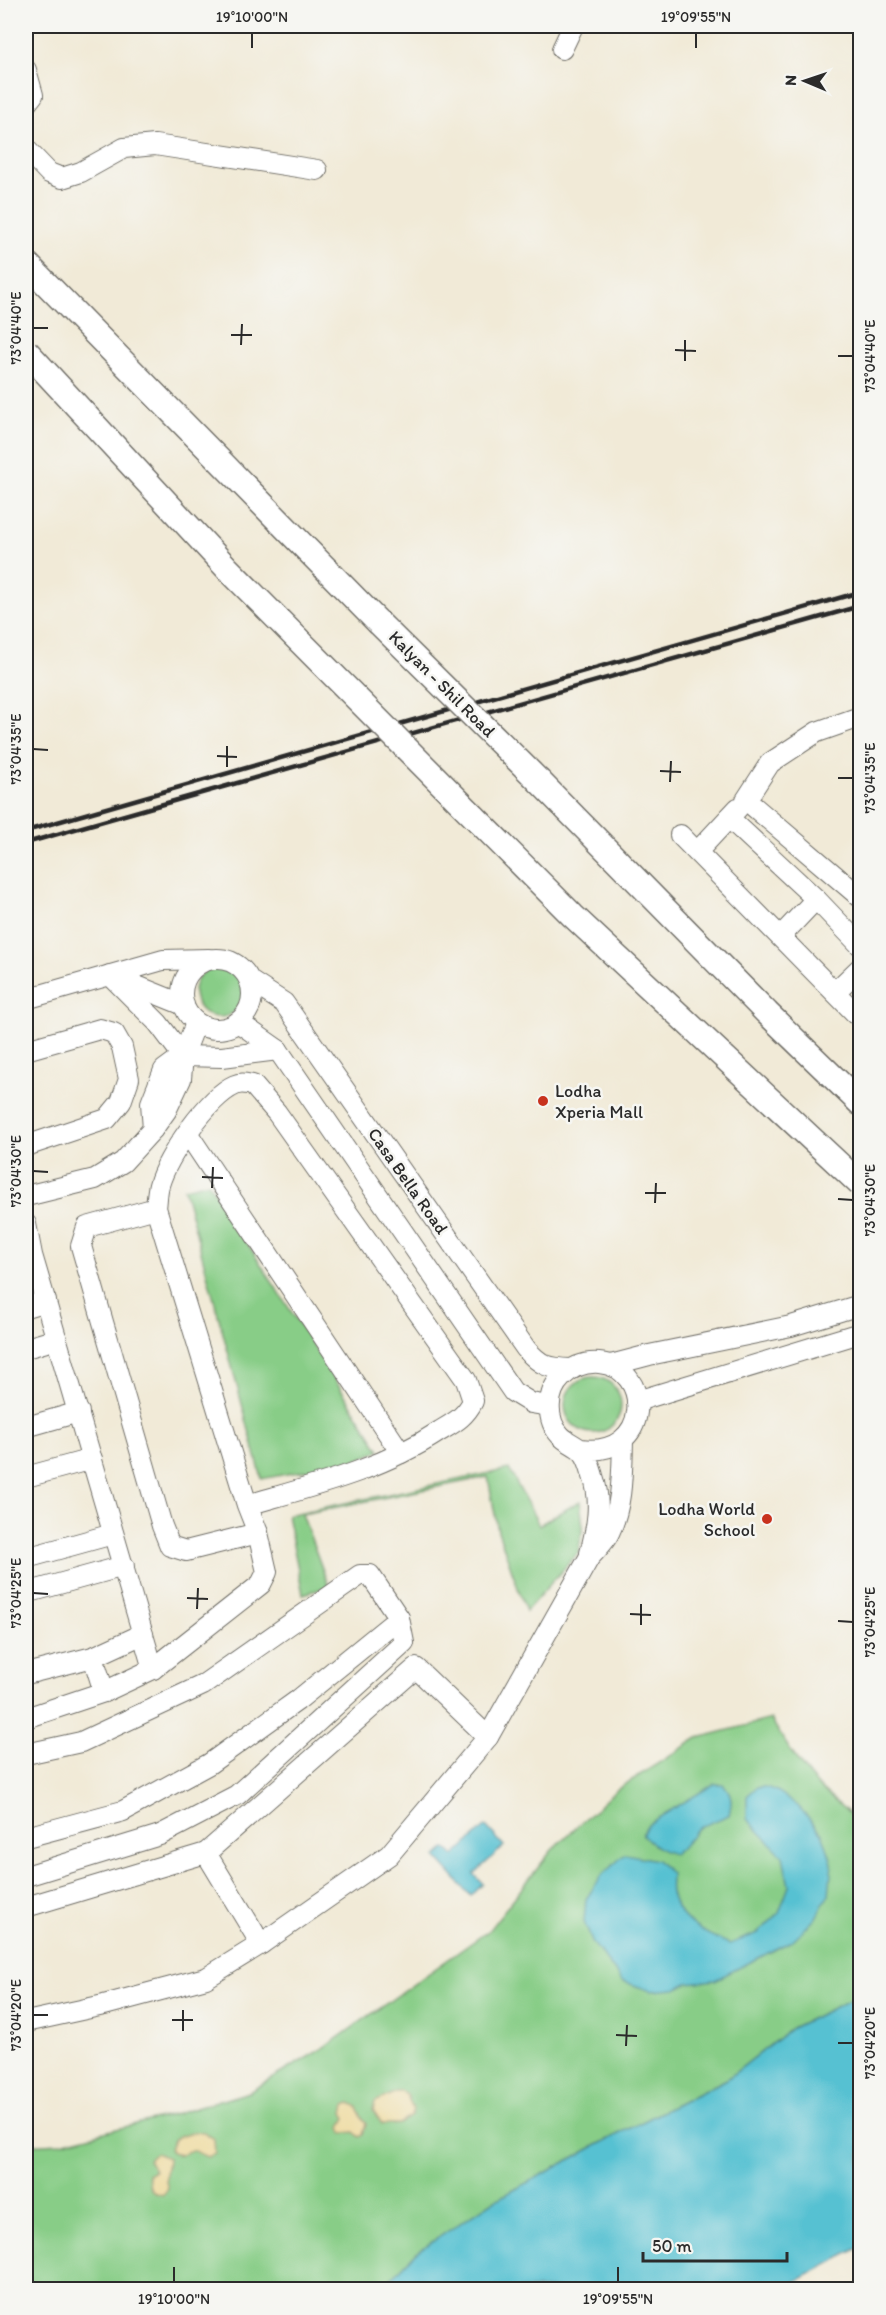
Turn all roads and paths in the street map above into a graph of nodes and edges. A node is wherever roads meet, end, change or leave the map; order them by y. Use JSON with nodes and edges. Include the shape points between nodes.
{"nodes":[{"id":1,"x":573,"y":26,"type":"edge"},
{"id":2,"x":562,"y":49,"type":"dead end"},
{"id":3,"x":26,"y":70,"type":"edge"},
{"id":4,"x":26,"y":104,"type":"edge"},
{"id":5,"x":26,"y":149,"type":"edge"},
{"id":6,"x":317,"y":170,"type":"dead end"},
{"id":7,"x":26,"y":263,"type":"edge"},
{"id":8,"x":26,"y":351,"type":"edge"},
{"id":9,"x":861,"y":717,"type":"edge"},
{"id":10,"x":746,"y":800,"type":"junction"},
{"id":11,"x":729,"y":818,"type":"junction"},
{"id":12,"x":680,"y":835,"type":"dead end"},
{"id":13,"x":697,"y":852,"type":"junction"},
{"id":14,"x":861,"y":897,"type":"edge"},
{"id":15,"x":816,"y":899,"type":"junction"},
{"id":16,"x":781,"y":936,"type":"junction"},
{"id":17,"x":861,"y":945,"type":"edge"},
{"id":18,"x":217,"y":959,"type":"junction"},
{"id":19,"x":861,"y":968,"type":"edge"},
{"id":20,"x":110,"y":975,"type":"junction"},
{"id":21,"x":250,"y":981,"type":"junction"},
{"id":22,"x":836,"y":992,"type":"junction"},
{"id":23,"x":26,"y":999,"type":"edge"},
{"id":24,"x":184,"y":1005,"type":"junction"},
{"id":25,"x":861,"y":1018,"type":"edge"},
{"id":26,"x":238,"y":1022,"type":"junction"},
{"id":27,"x":196,"y":1023,"type":"junction"},
{"id":28,"x":26,"y":1050,"type":"edge"},
{"id":29,"x":278,"y":1050,"type":"junction"},
{"id":30,"x":183,"y":1056,"type":"junction"},
{"id":31,"x":861,"y":1103,"type":"edge"},
{"id":32,"x":188,"y":1134,"type":"junction"},
{"id":33,"x":26,"y":1146,"type":"edge"},
{"id":34,"x":861,"y":1184,"type":"edge"},
{"id":35,"x":26,"y":1196,"type":"edge"},
{"id":36,"x":156,"y":1208,"type":"junction"},
{"id":37,"x":26,"y":1224,"type":"edge"},
{"id":38,"x":29,"y":1255,"type":"edge"},
{"id":39,"x":46,"y":1301,"type":"junction"},
{"id":40,"x":861,"y":1305,"type":"edge"},
{"id":41,"x":26,"y":1306,"type":"edge"},
{"id":42,"x":861,"y":1333,"type":"edge"},
{"id":43,"x":57,"y":1339,"type":"junction"},
{"id":44,"x":26,"y":1348,"type":"edge"},
{"id":45,"x":611,"y":1365,"type":"junction"},
{"id":46,"x":570,"y":1369,"type":"junction"},
{"id":47,"x":638,"y":1401,"type":"junction"},
{"id":48,"x":549,"y":1406,"type":"junction"},
{"id":49,"x":79,"y":1412,"type":"junction"},
{"id":50,"x":26,"y":1427,"type":"edge"},
{"id":51,"x":623,"y":1441,"type":"junction"},
{"id":52,"x":580,"y":1449,"type":"junction"},
{"id":53,"x":401,"y":1453,"type":"junction"},
{"id":54,"x":92,"y":1459,"type":"junction"},
{"id":55,"x":26,"y":1478,"type":"edge"},
{"id":56,"x":247,"y":1505,"type":"junction"},
{"id":57,"x":258,"y":1533,"type":"junction"},
{"id":58,"x":113,"y":1534,"type":"junction"},
{"id":59,"x":26,"y":1558,"type":"edge"},
{"id":60,"x":589,"y":1558,"type":"junction"},
{"id":61,"x":124,"y":1566,"type":"junction"},
{"id":62,"x":26,"y":1593,"type":"edge"},
{"id":63,"x":399,"y":1618,"type":"junction"},
{"id":64,"x":143,"y":1634,"type":"junction"},
{"id":65,"x":93,"y":1656,"type":"junction"},
{"id":66,"x":153,"y":1669,"type":"junction"},
{"id":67,"x":26,"y":1674,"type":"edge"},
{"id":68,"x":104,"y":1692,"type":"junction"},
{"id":69,"x":26,"y":1718,"type":"edge"},
{"id":70,"x":488,"y":1737,"type":"junction"},
{"id":71,"x":26,"y":1754,"type":"edge"},
{"id":72,"x":26,"y":1838,"type":"edge"},
{"id":73,"x":206,"y":1853,"type":"junction"},
{"id":74,"x":26,"y":1876,"type":"edge"},
{"id":75,"x":26,"y":1907,"type":"edge"},
{"id":76,"x":261,"y":1944,"type":"junction"},
{"id":77,"x":26,"y":2022,"type":"edge"}],
"edges":[{"from":1,"to":2,"type":"street"},
{"from":3,"to":4,"type":"street","via":[[33,95]]},
{"from":5,"to":6,"type":"street","via":[[50,173],[62,178],[124,148],[155,145]]},
{"from":7,"to":31,"type":"main road","name":"Kalyan - Shil Road","bridge":true},
{"from":8,"to":34,"type":"main road","bridge":true,"via":[[227,568],[573,916]]},
{"from":9,"to":10,"type":"street","via":[[817,732],[770,763]]},
{"from":10,"to":11,"type":"street"},
{"from":10,"to":14,"type":"street"},
{"from":11,"to":13,"type":"street"},
{"from":11,"to":15,"type":"street"},
{"from":12,"to":13,"type":"street"},
{"from":13,"to":16,"type":"street"},
{"from":15,"to":16,"type":"street"},
{"from":15,"to":17,"type":"street"},
{"from":16,"to":22,"type":"street"},
{"from":18,"to":20,"type":"street","name":"Casa Bella Road","via":[[163,960]]},
{"from":18,"to":21,"type":"street","name":"Casa Bella Road","via":[[237,965]]},
{"from":18,"to":24,"type":"street","via":[[206,960],[189,974],[184,983]]},
{"from":19,"to":22,"type":"street"},
{"from":20,"to":23,"type":"street","name":"Casa Bella Road"},
{"from":20,"to":24,"type":"street"},
{"from":20,"to":30,"type":"street","via":[[158,1023]]},
{"from":21,"to":26,"type":"street","via":[[251,1004]]},
{"from":21,"to":46,"type":"street","name":"Casa Bella Road","via":[[284,1003],[526,1349],[538,1363]]},
{"from":22,"to":25,"type":"street"},
{"from":24,"to":27,"type":"street"},
{"from":26,"to":27,"type":"street","via":[[214,1029]]},
{"from":26,"to":29,"type":"street","name":"Casa Bella Road"},
{"from":27,"to":30,"type":"street"},
{"from":28,"to":33,"type":"street","via":[[100,1029],[114,1034],[122,1047],[129,1079],[121,1102],[106,1119]]},
{"from":29,"to":30,"type":"street","via":[[222,1057]]},
{"from":29,"to":48,"type":"street","name":"Casa Bella Road","via":[[513,1392],[531,1403]]},
{"from":30,"to":35,"type":"street","via":[[165,1071],[151,1102],[153,1129],[123,1162],[95,1179]]},
{"from":32,"to":36,"type":"street","via":[[172,1153],[158,1186]]},
{"from":32,"to":53,"type":"street"},
{"from":32,"to":53,"type":"street","via":[[209,1106],[232,1086],[253,1084],[466,1380],[473,1401],[466,1414]]},
{"from":36,"to":56,"type":"street"},
{"from":36,"to":57,"type":"street","via":[[87,1227],[81,1246],[162,1526],[170,1546],[186,1551]]},
{"from":37,"to":38,"type":"street"},
{"from":38,"to":39,"type":"street"},
{"from":39,"to":41,"type":"street"},
{"from":39,"to":43,"type":"street"},
{"from":40,"to":45,"type":"street","name":"Casa Bella Road","via":[[791,1326]]},
{"from":42,"to":47,"type":"street"},
{"from":43,"to":44,"type":"street"},
{"from":43,"to":49,"type":"street"},
{"from":45,"to":46,"type":"street","name":"Casa Bella Road","via":[[584,1364]]},
{"from":45,"to":47,"type":"street","via":[[625,1375]]},
{"from":46,"to":48,"type":"street","via":[[559,1379]]},
{"from":47,"to":51,"type":"street","via":[[637,1416]]},
{"from":48,"to":52,"type":"street","via":[[558,1433],[568,1444]]},
{"from":49,"to":50,"type":"street"},
{"from":49,"to":54,"type":"street"},
{"from":51,"to":52,"type":"street","via":[[596,1452]]},
{"from":51,"to":60,"type":"street","via":[[616,1517],[608,1535]]},
{"from":52,"to":60,"type":"street","via":[[594,1477],[599,1504]]},
{"from":53,"to":56,"type":"street","via":[[360,1472]]},
{"from":54,"to":55,"type":"street"},
{"from":54,"to":58,"type":"street"},
{"from":56,"to":57,"type":"street"},
{"from":57,"to":66,"type":"street","via":[[267,1572],[261,1584]]},
{"from":58,"to":59,"type":"street"},
{"from":58,"to":61,"type":"street"},
{"from":60,"to":70,"type":"street"},
{"from":61,"to":62,"type":"street"},
{"from":61,"to":64,"type":"street"},
{"from":63,"to":71,"type":"street","via":[[370,1575],[360,1575],[203,1685],[81,1742]]},
{"from":63,"to":72,"type":"street","via":[[298,1700],[209,1764],[123,1811]]},
{"from":63,"to":74,"type":"street","via":[[404,1643],[237,1795],[160,1835]]},
{"from":64,"to":65,"type":"street"},
{"from":64,"to":66,"type":"street"},
{"from":65,"to":67,"type":"street"},
{"from":65,"to":68,"type":"street"},
{"from":66,"to":68,"type":"street"},
{"from":68,"to":69,"type":"street"},
{"from":70,"to":73,"type":"street","via":[[416,1668]]},
{"from":70,"to":76,"type":"street","via":[[389,1856]]},
{"from":73,"to":75,"type":"street"},
{"from":73,"to":76,"type":"street"},
{"from":76,"to":77,"type":"street","via":[[206,1978]]}]}
